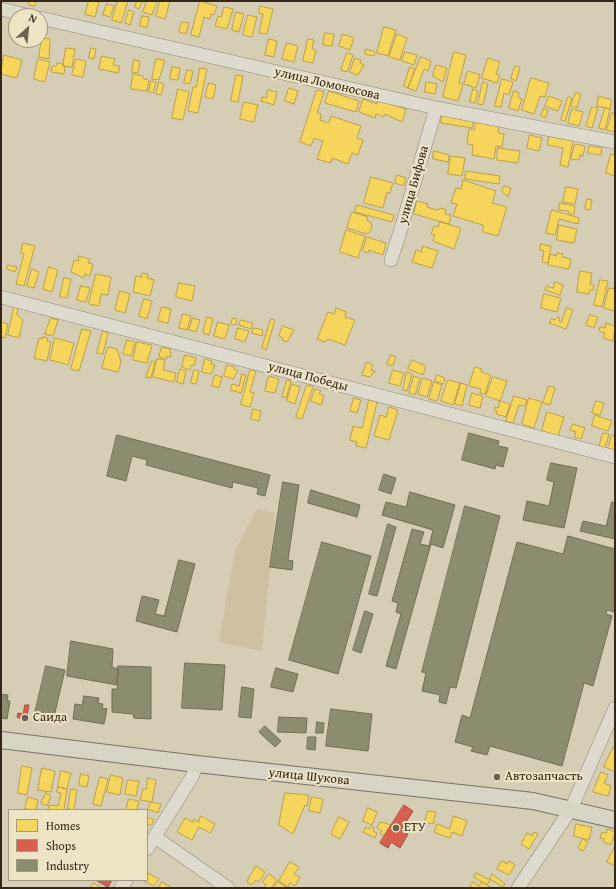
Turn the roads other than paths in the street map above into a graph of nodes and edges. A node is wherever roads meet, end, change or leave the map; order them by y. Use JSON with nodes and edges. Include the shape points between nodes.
{"nodes":[{"id":1,"x":48,"y":20,"type":"edge"},
{"id":2,"x":436,"y":108,"type":"junction"},
{"id":3,"x":615,"y":142,"type":"edge"},
{"id":4,"x":391,"y":260,"type":"dead end"},
{"id":5,"x":1,"y":297,"type":"edge"},
{"id":6,"x":615,"y":456,"type":"edge"},
{"id":7,"x":615,"y":708,"type":"edge"},
{"id":8,"x":1,"y":740,"type":"edge"},
{"id":9,"x":197,"y":764,"type":"junction"},
{"id":10,"x":571,"y":809,"type":"junction"},
{"id":11,"x":615,"y":820,"type":"edge"},
{"id":12,"x":155,"y":837,"type":"junction"},
{"id":13,"x":148,"y":848,"type":"edge"},
{"id":14,"x":228,"y":888,"type":"edge"},
{"id":15,"x":518,"y":888,"type":"edge"}],
"edges":[{"from":1,"to":2,"type":"street","name":"улица Ломоносова"},
{"from":2,"to":3,"type":"street","name":"улица Ломоносова"},
{"from":2,"to":4,"type":"street","name":"улица Бифова"},
{"from":5,"to":6,"type":"street","name":"улица Победы"},
{"from":7,"to":10,"type":"street"},
{"from":8,"to":9,"type":"main road","name":"улица Шукова"},
{"from":9,"to":10,"type":"main road","name":"улица Шукова","via":[[533,801]]},
{"from":9,"to":12,"type":"street","via":[[192,777]]},
{"from":10,"to":11,"type":"main road","name":"улица Шукова"},
{"from":10,"to":15,"type":"street"},
{"from":12,"to":13,"type":"street"},
{"from":12,"to":14,"type":"street"}]}
